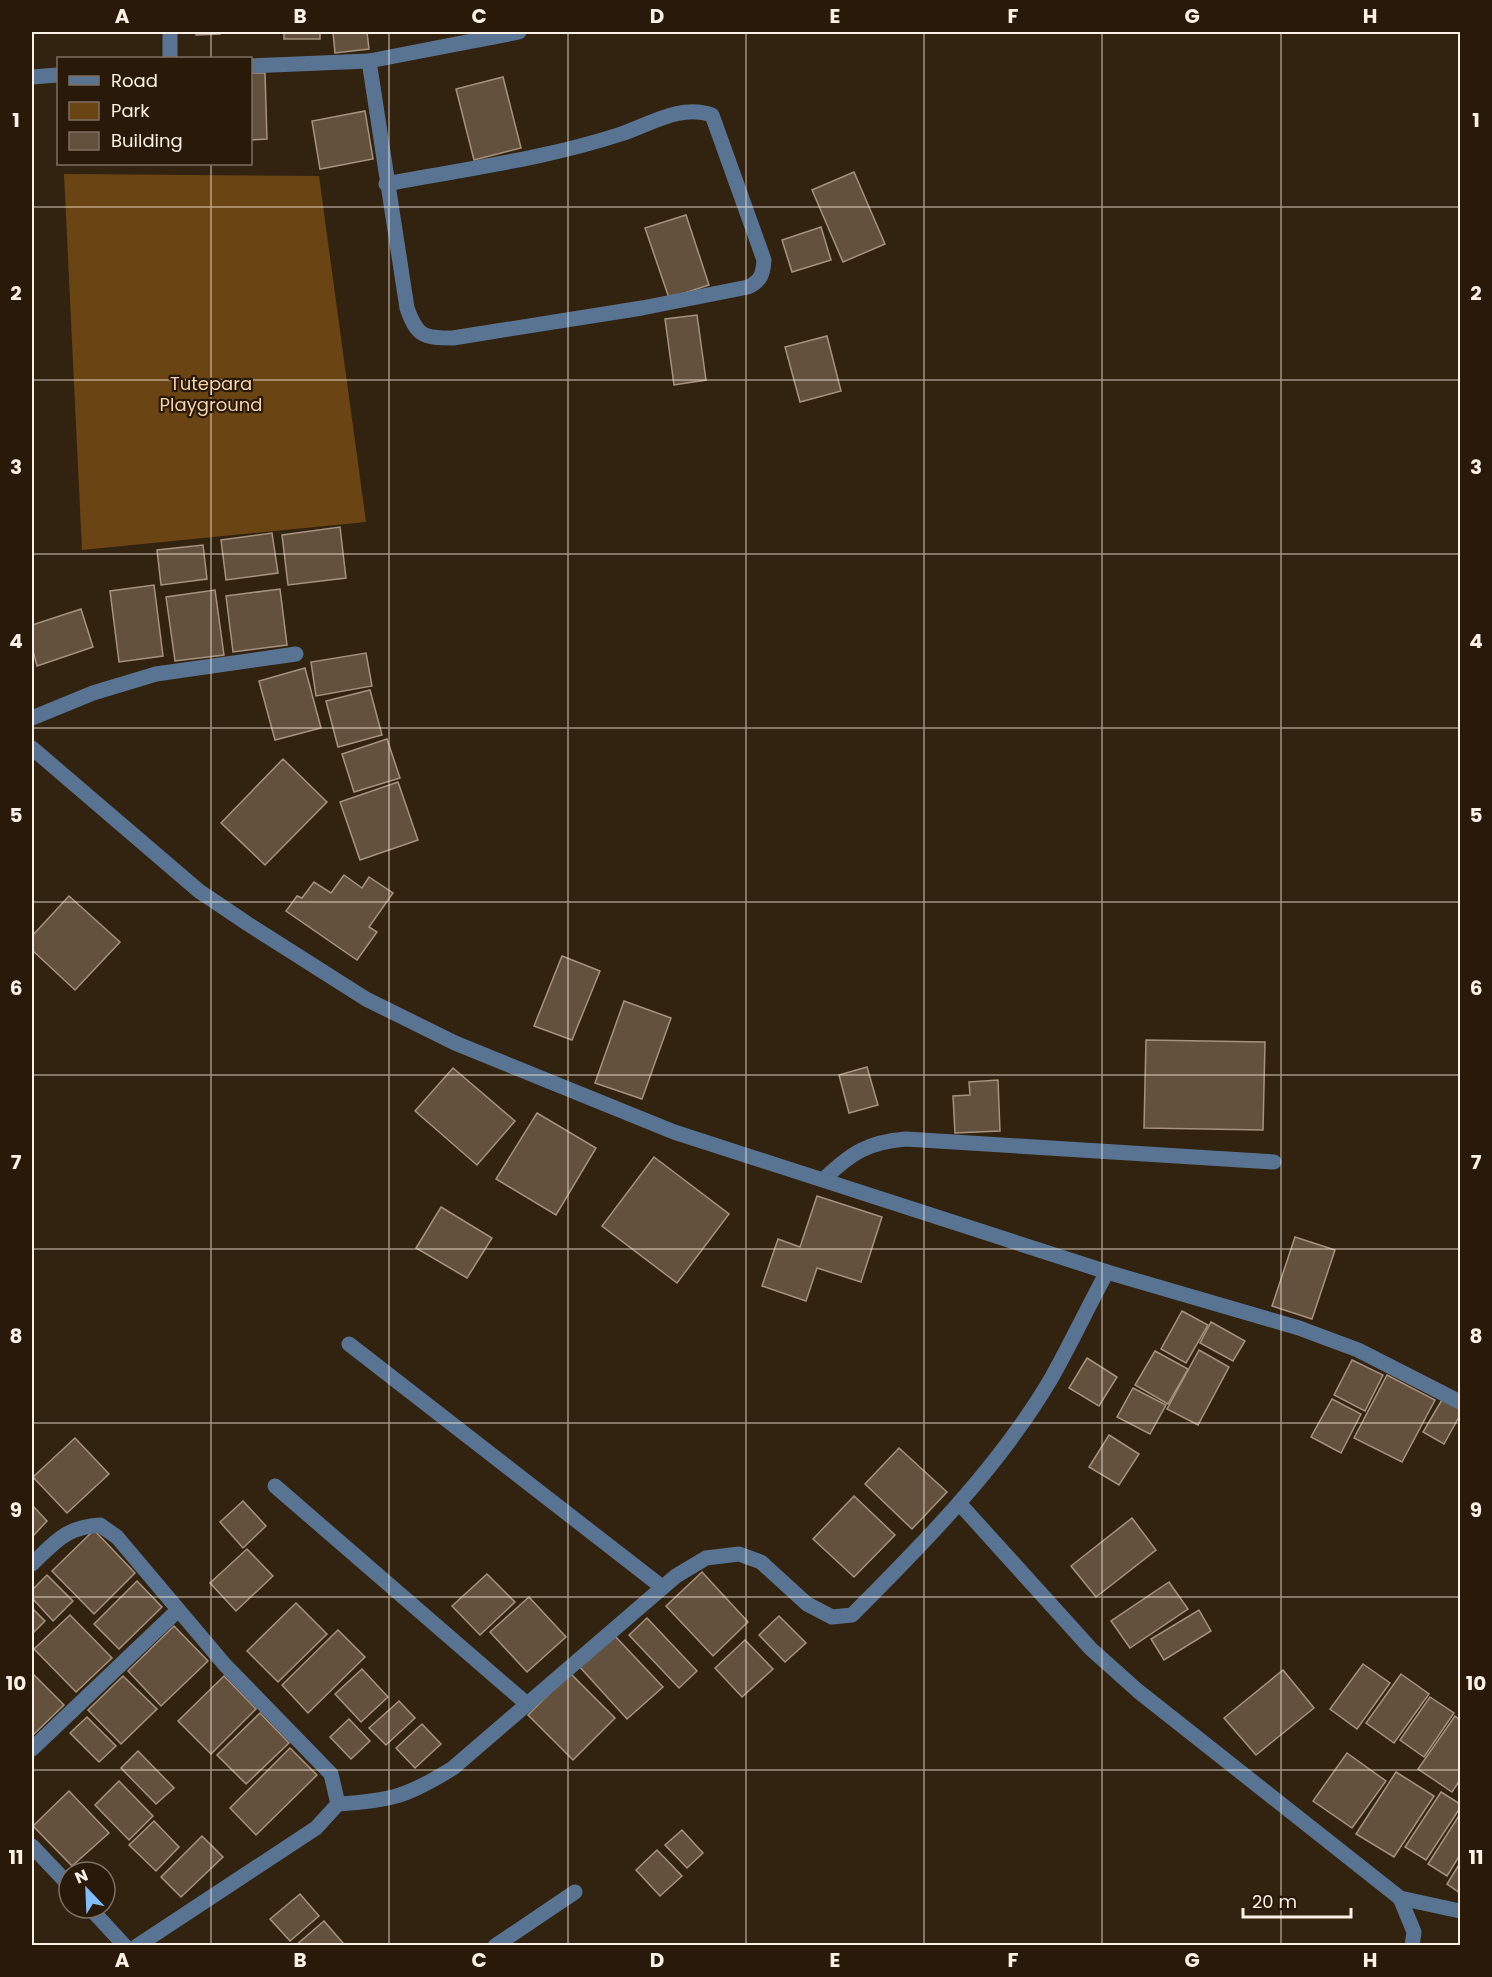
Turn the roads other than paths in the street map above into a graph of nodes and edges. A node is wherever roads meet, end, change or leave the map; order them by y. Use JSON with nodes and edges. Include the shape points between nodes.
{"nodes":[{"id":1,"x":170,"y":32,"type":"edge"},
{"id":2,"x":519,"y":32,"type":"edge"},
{"id":3,"x":170,"y":57,"type":"edge"},
{"id":4,"x":369,"y":61,"type":"junction"},
{"id":5,"x":252,"y":66,"type":"edge"},
{"id":6,"x":57,"y":75,"type":"edge"},
{"id":7,"x":32,"y":77,"type":"edge"},
{"id":8,"x":386,"y":184,"type":"junction"},
{"id":9,"x":296,"y":654,"type":"dead end"},
{"id":10,"x":32,"y":718,"type":"edge"},
{"id":11,"x":32,"y":748,"type":"edge"},
{"id":12,"x":1274,"y":1162,"type":"dead end"},
{"id":13,"x":824,"y":1179,"type":"junction"},
{"id":14,"x":1107,"y":1272,"type":"junction"},
{"id":15,"x":349,"y":1344,"type":"dead end"},
{"id":16,"x":1461,"y":1402,"type":"edge"},
{"id":17,"x":274,"y":1486,"type":"dead end"},
{"id":18,"x":959,"y":1503,"type":"junction"},
{"id":19,"x":32,"y":1564,"type":"edge"},
{"id":20,"x":662,"y":1587,"type":"junction"},
{"id":21,"x":177,"y":1611,"type":"junction"},
{"id":22,"x":527,"y":1704,"type":"junction"},
{"id":23,"x":32,"y":1749,"type":"edge"},
{"id":24,"x":338,"y":1804,"type":"junction"},
{"id":25,"x":32,"y":1845,"type":"edge"},
{"id":26,"x":57,"y":1873,"type":"edge"},
{"id":27,"x":575,"y":1892,"type":"dead end"},
{"id":28,"x":1401,"y":1898,"type":"junction"},
{"id":29,"x":1461,"y":1911,"type":"edge"},
{"id":30,"x":101,"y":1920,"type":"edge"},
{"id":31,"x":125,"y":1946,"type":"edge"},
{"id":32,"x":136,"y":1946,"type":"edge"},
{"id":33,"x":495,"y":1946,"type":"edge"},
{"id":34,"x":1412,"y":1946,"type":"edge"}],
"edges":[{"from":1,"to":3,"type":"street"},
{"from":2,"to":4,"type":"street"},
{"from":4,"to":5,"type":"street"},
{"from":4,"to":8,"type":"street"},
{"from":6,"to":7,"type":"street"},
{"from":8,"to":8,"type":"street","via":[[583,145],[697,110],[712,116],[764,260],[763,274],[748,287],[642,308],[453,338],[428,338],[414,327],[407,308]]},
{"from":9,"to":10,"type":"street","via":[[156,674]]},
{"from":11,"to":13,"type":"street","via":[[199,891],[366,999],[455,1043],[591,1100],[674,1132]]},
{"from":12,"to":13,"type":"street","via":[[906,1139],[880,1141],[859,1150]]},
{"from":13,"to":14,"type":"street"},
{"from":14,"to":16,"type":"street","via":[[1309,1332],[1358,1350]]},
{"from":14,"to":18,"type":"street","via":[[1051,1379]]},
{"from":15,"to":20,"type":"street"},
{"from":17,"to":22,"type":"street"},
{"from":18,"to":20,"type":"street","via":[[852,1615],[832,1617],[807,1604],[761,1562],[739,1554],[706,1558]]},
{"from":18,"to":28,"type":"street","via":[[1091,1649],[1130,1684]]},
{"from":19,"to":21,"type":"street","via":[[63,1534],[82,1526],[100,1525],[117,1538]]},
{"from":20,"to":22,"type":"street"},
{"from":21,"to":23,"type":"street"},
{"from":21,"to":24,"type":"street","via":[[331,1774]]},
{"from":22,"to":24,"type":"street","via":[[453,1768],[415,1791],[379,1802]]},
{"from":24,"to":32,"type":"street","via":[[316,1828]]},
{"from":25,"to":26,"type":"street"},
{"from":27,"to":33,"type":"street"},
{"from":28,"to":29,"type":"street"},
{"from":28,"to":34,"type":"street","via":[[1414,1932]]},
{"from":30,"to":31,"type":"street"}]}
